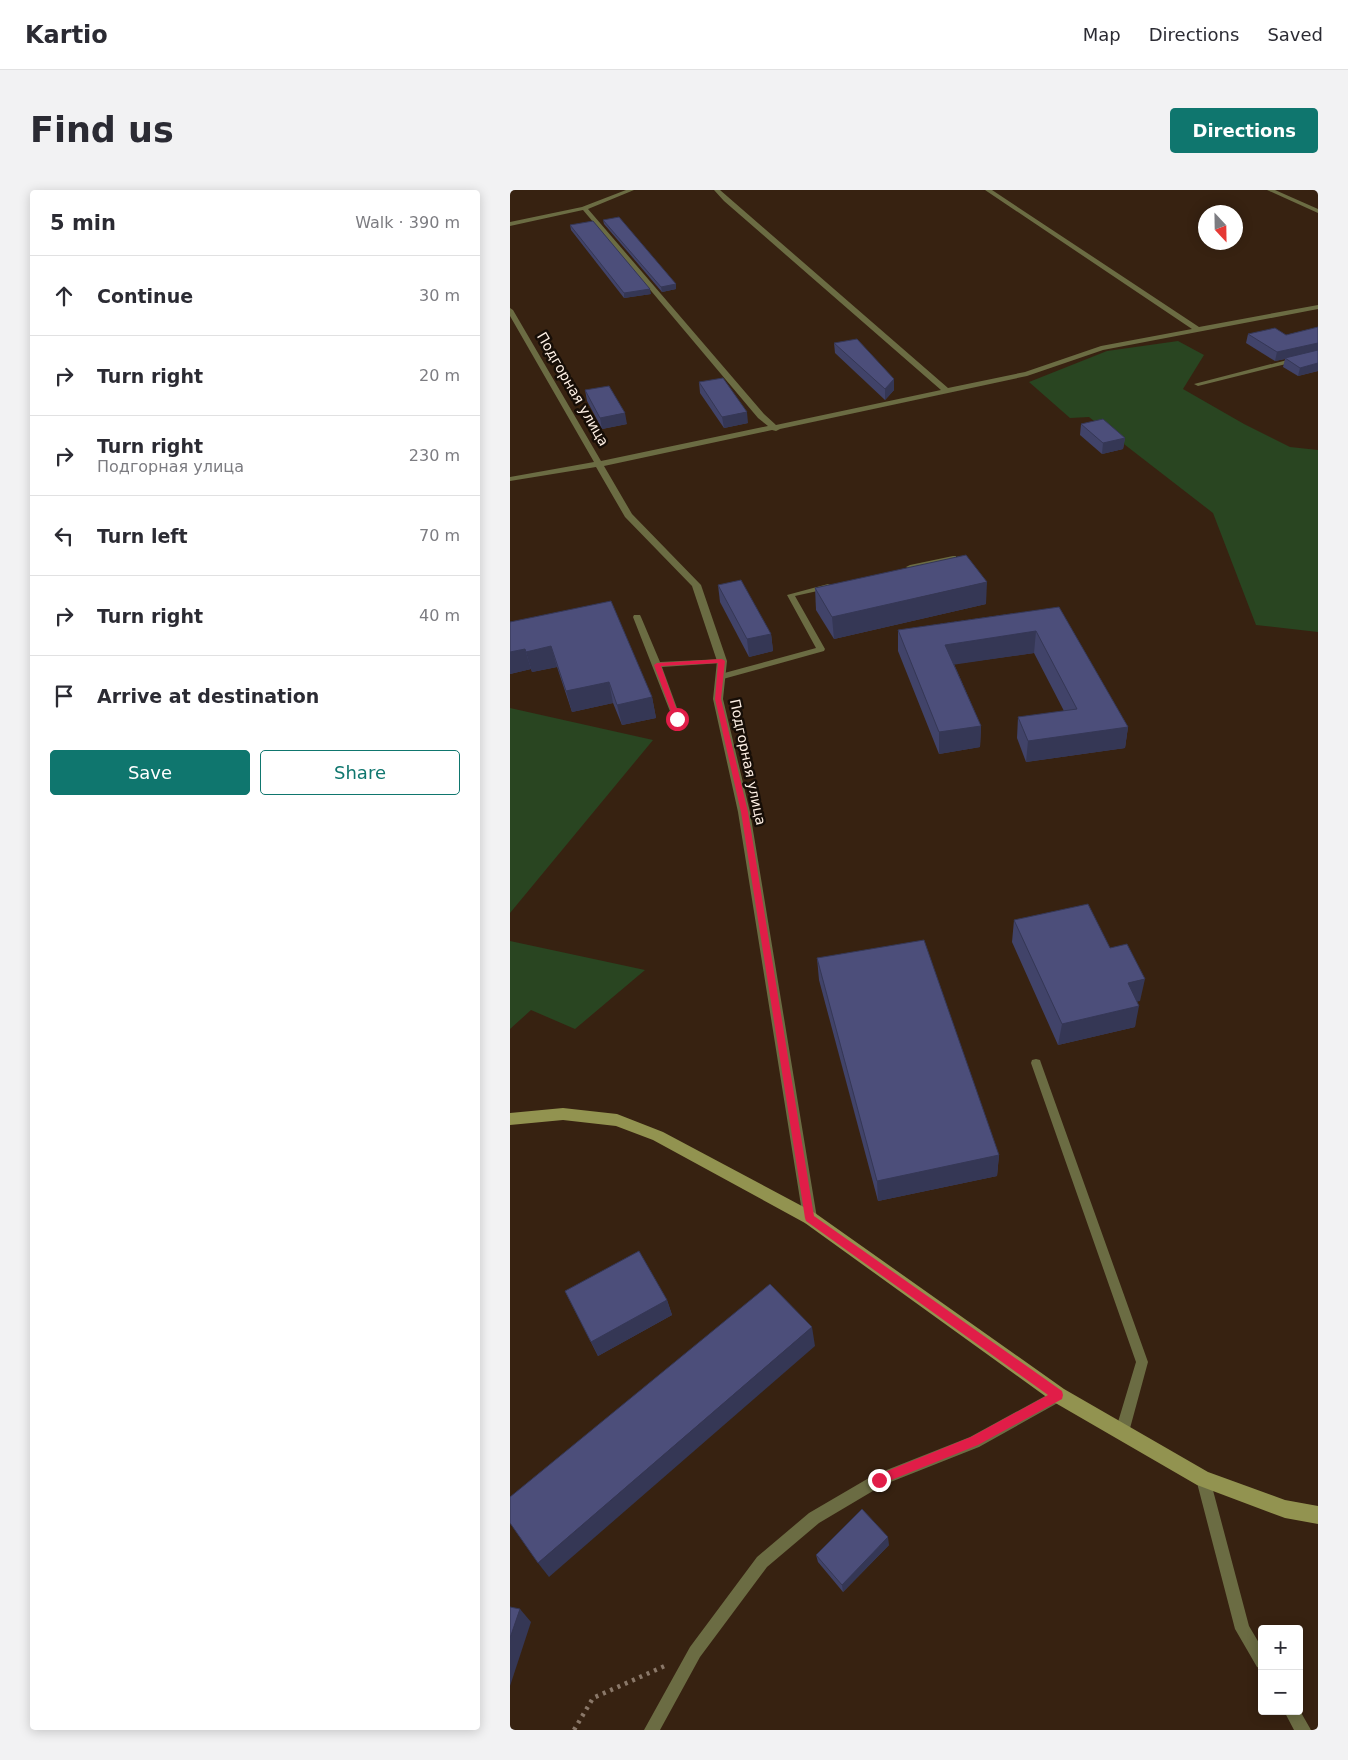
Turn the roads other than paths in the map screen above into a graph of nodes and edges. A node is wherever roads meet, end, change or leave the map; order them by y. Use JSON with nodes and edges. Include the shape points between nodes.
{"nodes":[{"id":1,"x":630,"y":190,"type":"edge"},
{"id":2,"x":717,"y":190,"type":"edge"},
{"id":3,"x":988,"y":190,"type":"edge"},
{"id":4,"x":1270,"y":190,"type":"edge"},
{"id":5,"x":584,"y":208,"type":"junction"},
{"id":6,"x":1318,"y":211,"type":"edge"},
{"id":7,"x":510,"y":224,"type":"edge"},
{"id":8,"x":1318,"y":307,"type":"edge"},
{"id":9,"x":510,"y":310,"type":"edge"},
{"id":10,"x":1198,"y":330,"type":"junction"},
{"id":11,"x":1318,"y":354,"type":"edge"},
{"id":12,"x":1198,"y":384,"type":"dead end"},
{"id":13,"x":948,"y":392,"type":"junction"},
{"id":14,"x":776,"y":428,"type":"junction"},
{"id":15,"x":600,"y":464,"type":"junction"},
{"id":16,"x":510,"y":479,"type":"edge"},
{"id":17,"x":952,"y":558,"type":"edge"},
{"id":18,"x":905,"y":569,"type":"edge"},
{"id":19,"x":838,"y":584,"type":"edge"},
{"id":20,"x":638,"y":617,"type":"dead end"},
{"id":21,"x":722,"y":661,"type":"junction"},
{"id":22,"x":657,"y":665,"type":"junction"},
{"id":23,"x":720,"y":677,"type":"junction"},
{"id":24,"x":677,"y":719,"type":"dead end"},
{"id":25,"x":1036,"y":1063,"type":"dead end"},
{"id":26,"x":510,"y":1118,"type":"edge"},
{"id":27,"x":810,"y":1218,"type":"junction"},
{"id":28,"x":1058,"y":1395,"type":"junction"},
{"id":29,"x":1122,"y":1432,"type":"junction"},
{"id":30,"x":1203,"y":1478,"type":"junction"},
{"id":31,"x":1318,"y":1515,"type":"edge"},
{"id":32,"x":1258,"y":1655,"type":"edge"},
{"id":33,"x":1294,"y":1715,"type":"edge"},
{"id":34,"x":652,"y":1730,"type":"edge"},
{"id":35,"x":1303,"y":1730,"type":"edge"}],
"edges":[{"from":1,"to":5,"type":"street"},
{"from":2,"to":13,"type":"street"},
{"from":3,"to":10,"type":"street"},
{"from":4,"to":6,"type":"street"},
{"from":5,"to":7,"type":"street"},
{"from":5,"to":14,"type":"street","via":[[762,416]]},
{"from":8,"to":10,"type":"street"},
{"from":9,"to":15,"type":"street","name":"Подгорная улица"},
{"from":10,"to":13,"type":"street","via":[[1101,348],[1027,374]]},
{"from":11,"to":12,"type":"street"},
{"from":13,"to":14,"type":"street"},
{"from":14,"to":15,"type":"street"},
{"from":15,"to":16,"type":"street"},
{"from":15,"to":21,"type":"street","name":"Подгорная улица","via":[[628,515],[696,584]]},
{"from":17,"to":18,"type":"lane"},
{"from":19,"to":23,"type":"lane","via":[[791,595],[821,649]]},
{"from":20,"to":22,"type":"lane"},
{"from":21,"to":22,"type":"lane"},
{"from":21,"to":23,"type":"street","name":"Подгорная улица"},
{"from":22,"to":24,"type":"lane"},
{"from":23,"to":27,"type":"street","name":"Подгорная улица","via":[[718,699],[744,812]]},
{"from":25,"to":29,"type":"lane","via":[[1142,1362]]},
{"from":26,"to":27,"type":"main road","via":[[563,1114],[617,1120],[658,1136]]},
{"from":27,"to":28,"type":"main road"},
{"from":28,"to":29,"type":"main road"},
{"from":28,"to":34,"type":"lane","via":[[974,1442],[879,1480],[814,1518],[762,1562],[695,1652]]},
{"from":29,"to":30,"type":"main road"},
{"from":30,"to":31,"type":"main road","via":[[1285,1509]]},
{"from":30,"to":32,"type":"lane","via":[[1242,1629]]},
{"from":33,"to":35,"type":"lane"}]}
